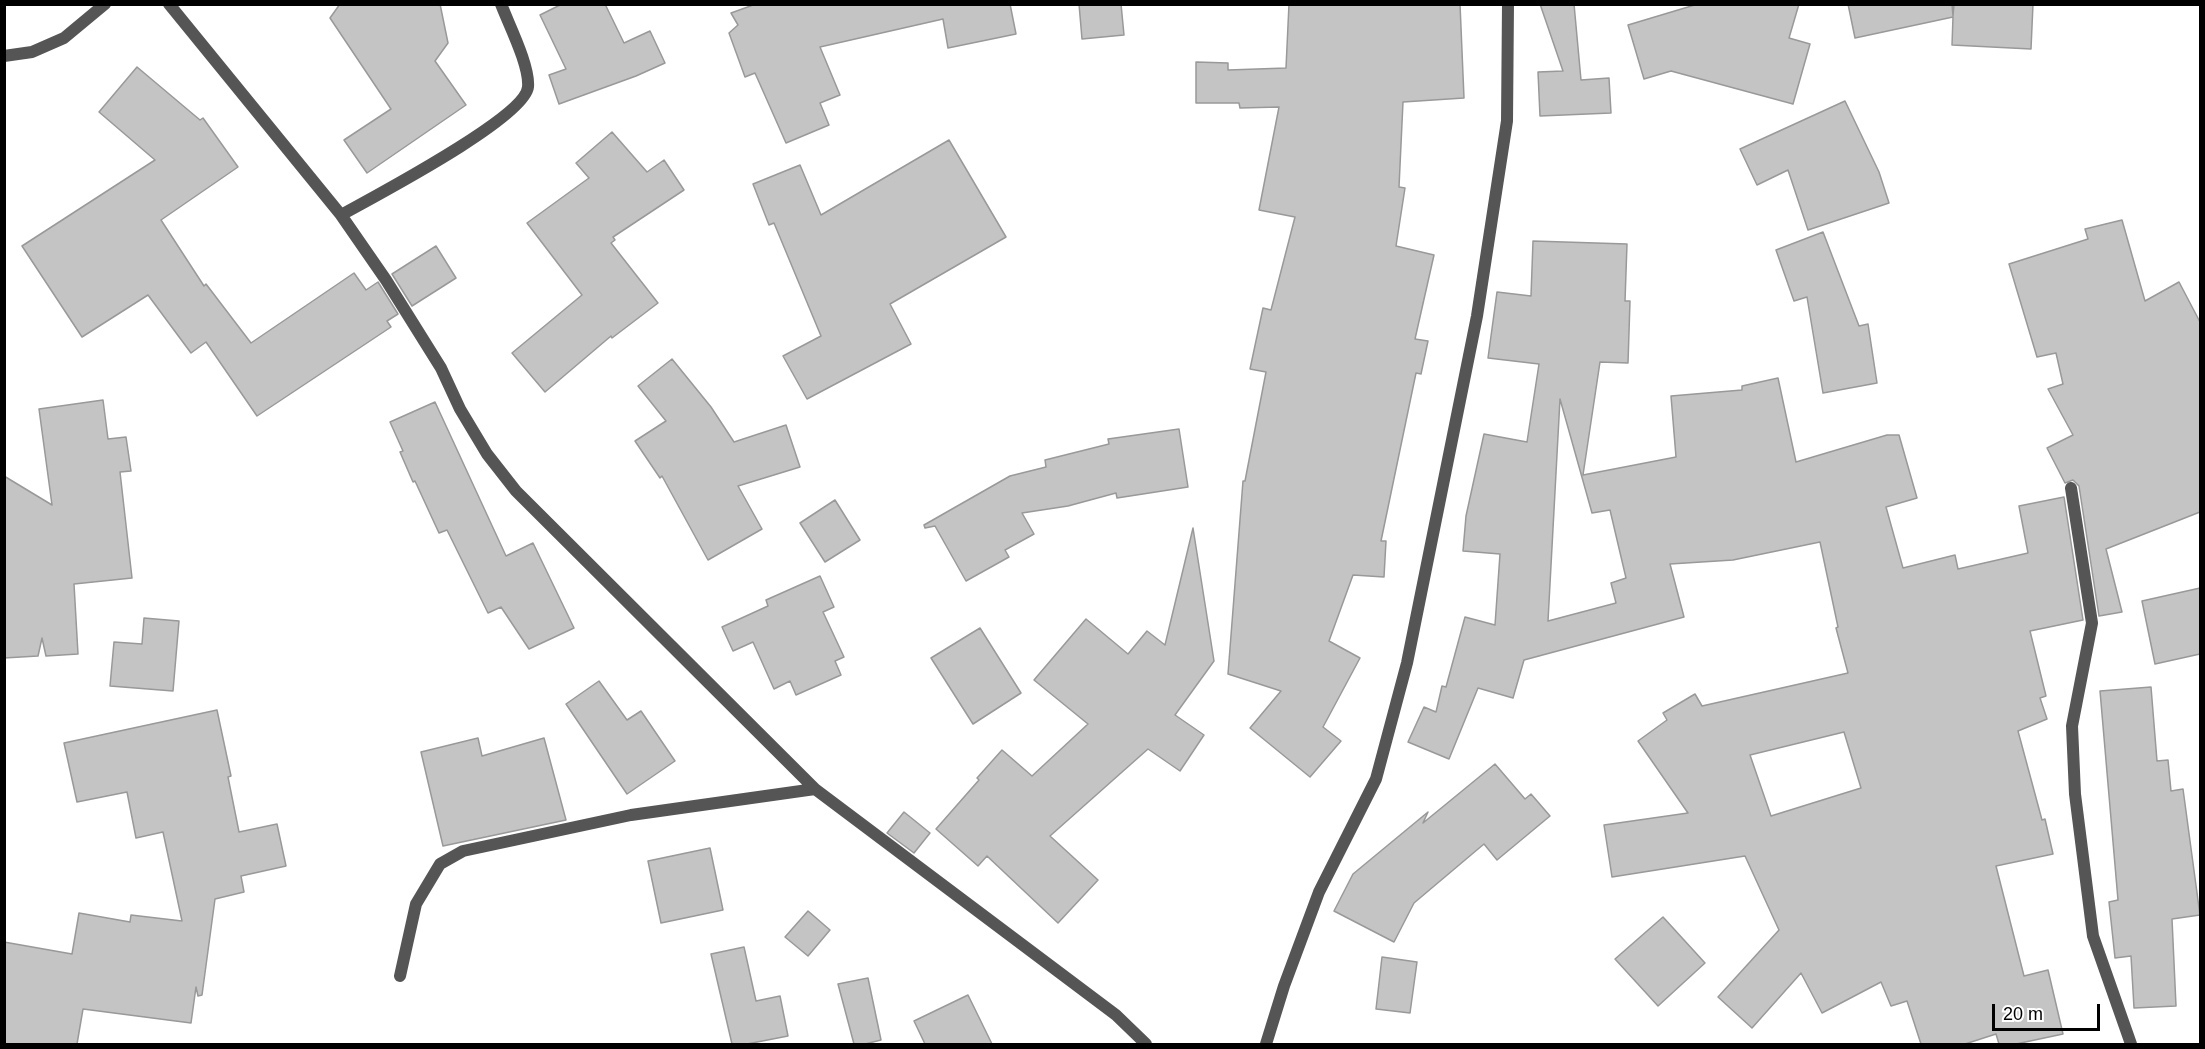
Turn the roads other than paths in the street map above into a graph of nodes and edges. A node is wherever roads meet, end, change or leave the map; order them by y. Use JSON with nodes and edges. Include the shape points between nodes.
{"nodes":[{"id":1,"x":105,"y":4,"type":"edge"},
{"id":2,"x":169,"y":4,"type":"edge"},
{"id":3,"x":501,"y":4,"type":"edge"},
{"id":4,"x":1508,"y":4,"type":"edge"},
{"id":5,"x":4,"y":56,"type":"edge"},
{"id":6,"x":341,"y":215,"type":"junction"},
{"id":7,"x":2071,"y":488,"type":"dead end"},
{"id":8,"x":815,"y":789,"type":"junction"},
{"id":9,"x":400,"y":976,"type":"dead end"},
{"id":10,"x":1146,"y":1044,"type":"edge"},
{"id":11,"x":1266,"y":1044,"type":"edge"},
{"id":12,"x":2131,"y":1044,"type":"edge"}],
"edges":[{"from":1,"to":5,"type":"street","via":[[64,38],[32,52]]},
{"from":2,"to":6,"type":"street"},
{"from":3,"to":6,"type":"street","via":[[528,72],[528,89],[516,107],[440,160]]},
{"from":4,"to":11,"type":"street","via":[[1507,121],[1479,305],[1407,663],[1376,779],[1319,892]]},
{"from":6,"to":8,"type":"street","via":[[441,368],[487,454],[516,491]]},
{"from":7,"to":12,"type":"street","via":[[2092,623],[2072,726],[2075,794],[2094,936]]},
{"from":8,"to":9,"type":"street","via":[[631,815],[463,851],[440,864],[416,904]]},
{"from":8,"to":10,"type":"street","via":[[1116,1015]]}]}
